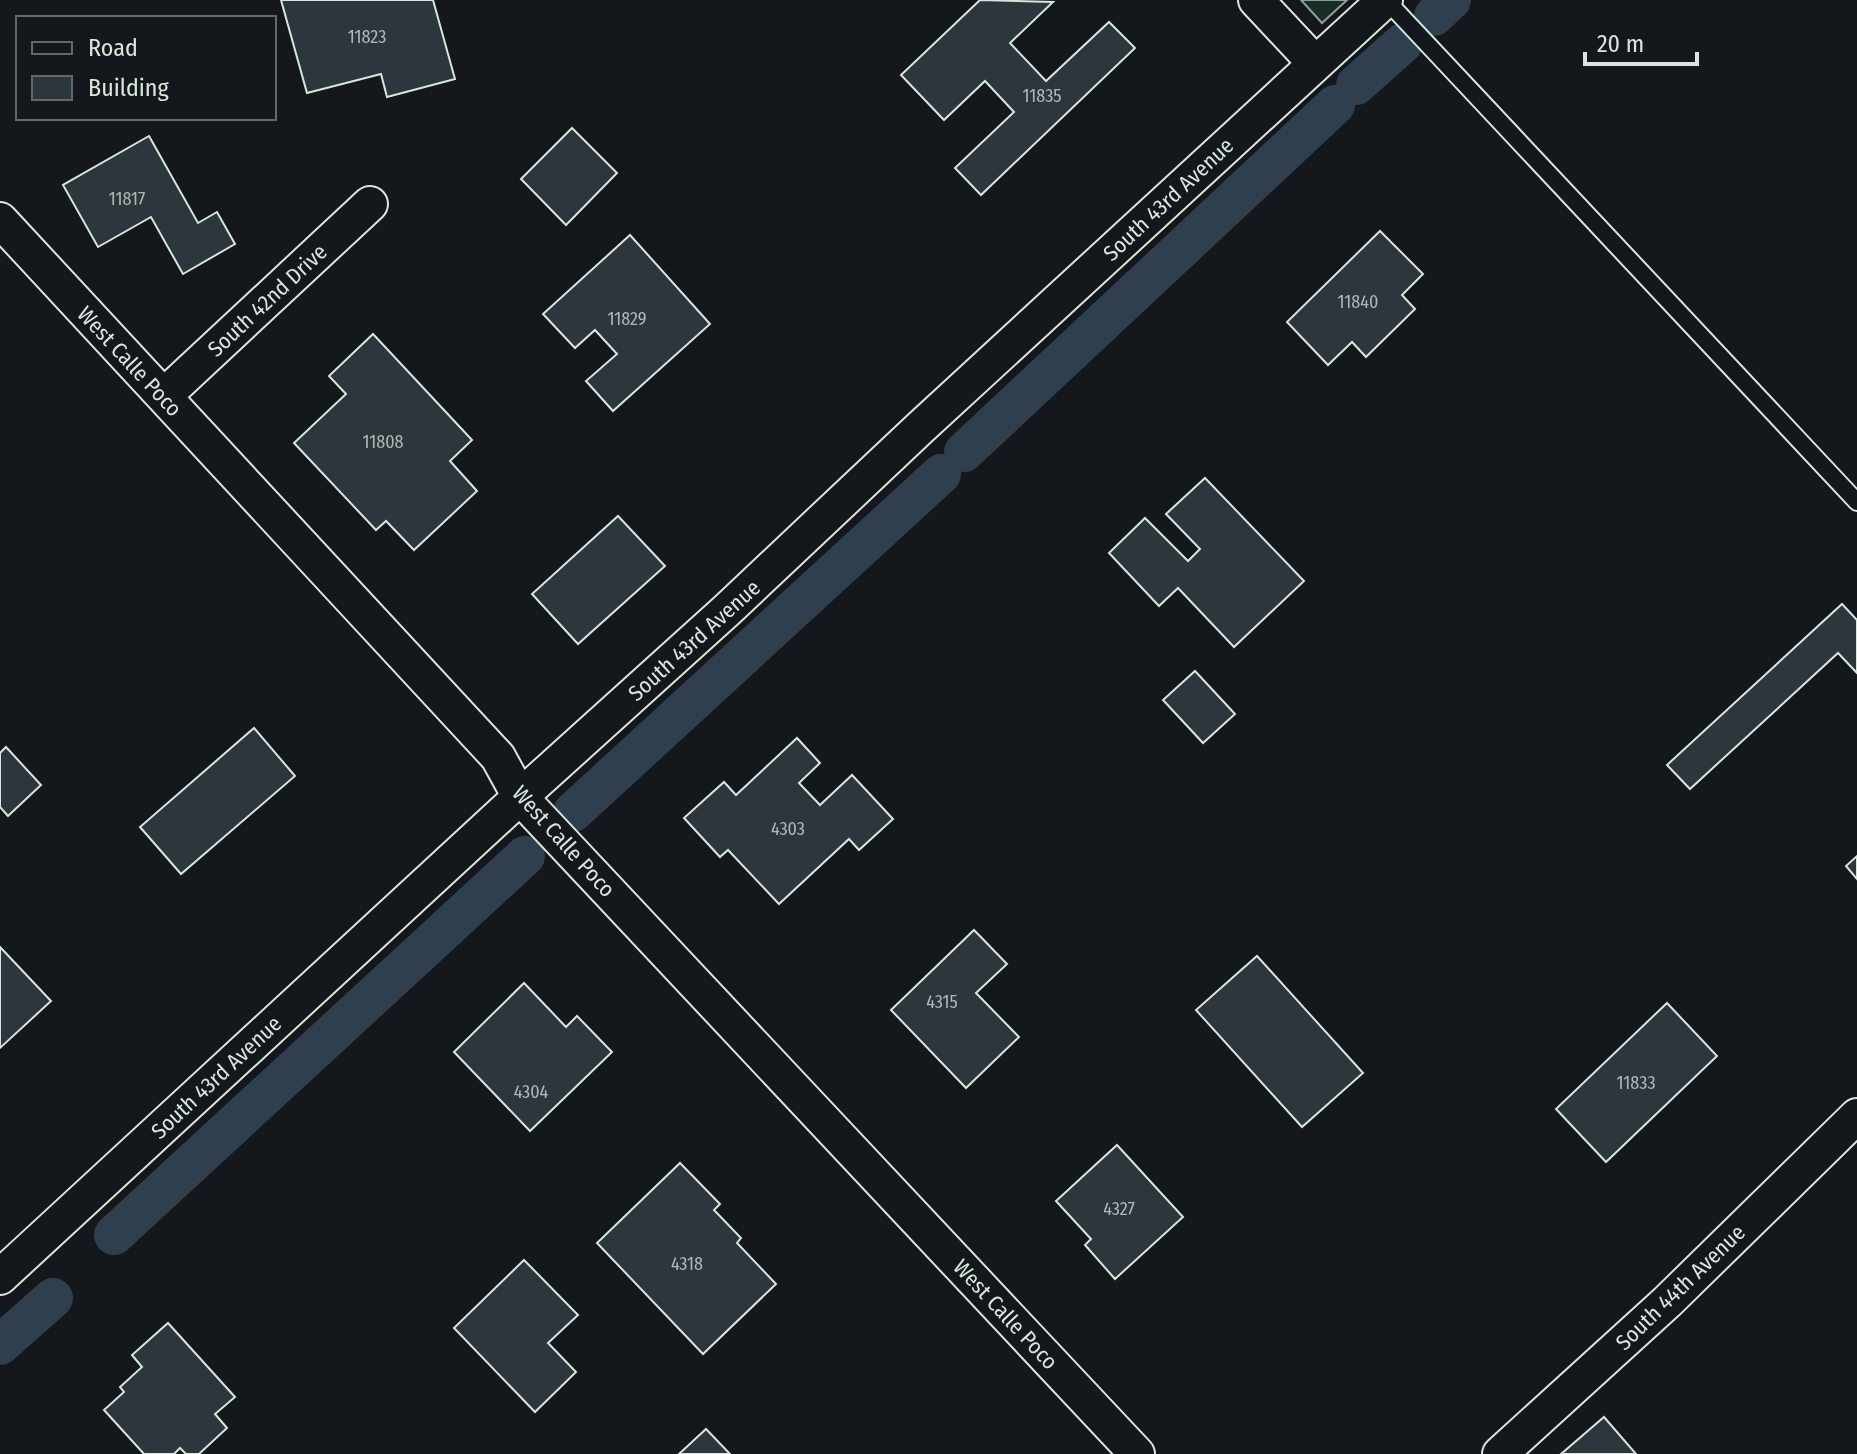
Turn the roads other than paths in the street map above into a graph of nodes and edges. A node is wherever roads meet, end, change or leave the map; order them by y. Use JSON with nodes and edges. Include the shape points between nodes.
{"nodes":[{"id":1,"x":1256,"y":0,"type":"edge"},
{"id":2,"x":1393,"y":8,"type":"edge"},
{"id":3,"x":1315,"y":63,"type":"junction"},
{"id":4,"x":370,"y":204,"type":"dead end"},
{"id":5,"x":0,"y":220,"type":"edge"},
{"id":6,"x":164,"y":396,"type":"junction"},
{"id":7,"x":1857,"y":502,"type":"edge"},
{"id":8,"x":520,"y":797,"type":"junction"},
{"id":9,"x":1857,"y":1116,"type":"edge"},
{"id":10,"x":0,"y":1277,"type":"edge"},
{"id":11,"x":1137,"y":1454,"type":"edge"},
{"id":12,"x":1500,"y":1454,"type":"edge"}],
"edges":[{"from":1,"to":3,"type":"street"},
{"from":2,"to":3,"type":"street","name":"South 43rd Avenue"},
{"from":2,"to":7,"type":"lane"},
{"from":3,"to":8,"type":"street","name":"South 43rd Avenue"},
{"from":4,"to":6,"type":"street","name":"South 42nd Drive"},
{"from":5,"to":6,"type":"street","name":"West Calle Poco"},
{"from":6,"to":8,"type":"street","name":"West Calle Poco","via":[[498,757]]},
{"from":8,"to":10,"type":"street","name":"South 43rd Avenue"},
{"from":8,"to":11,"type":"street","name":"West Calle Poco"},
{"from":9,"to":12,"type":"street","name":"South 44th Avenue","via":[[1667,1302]]}]}
